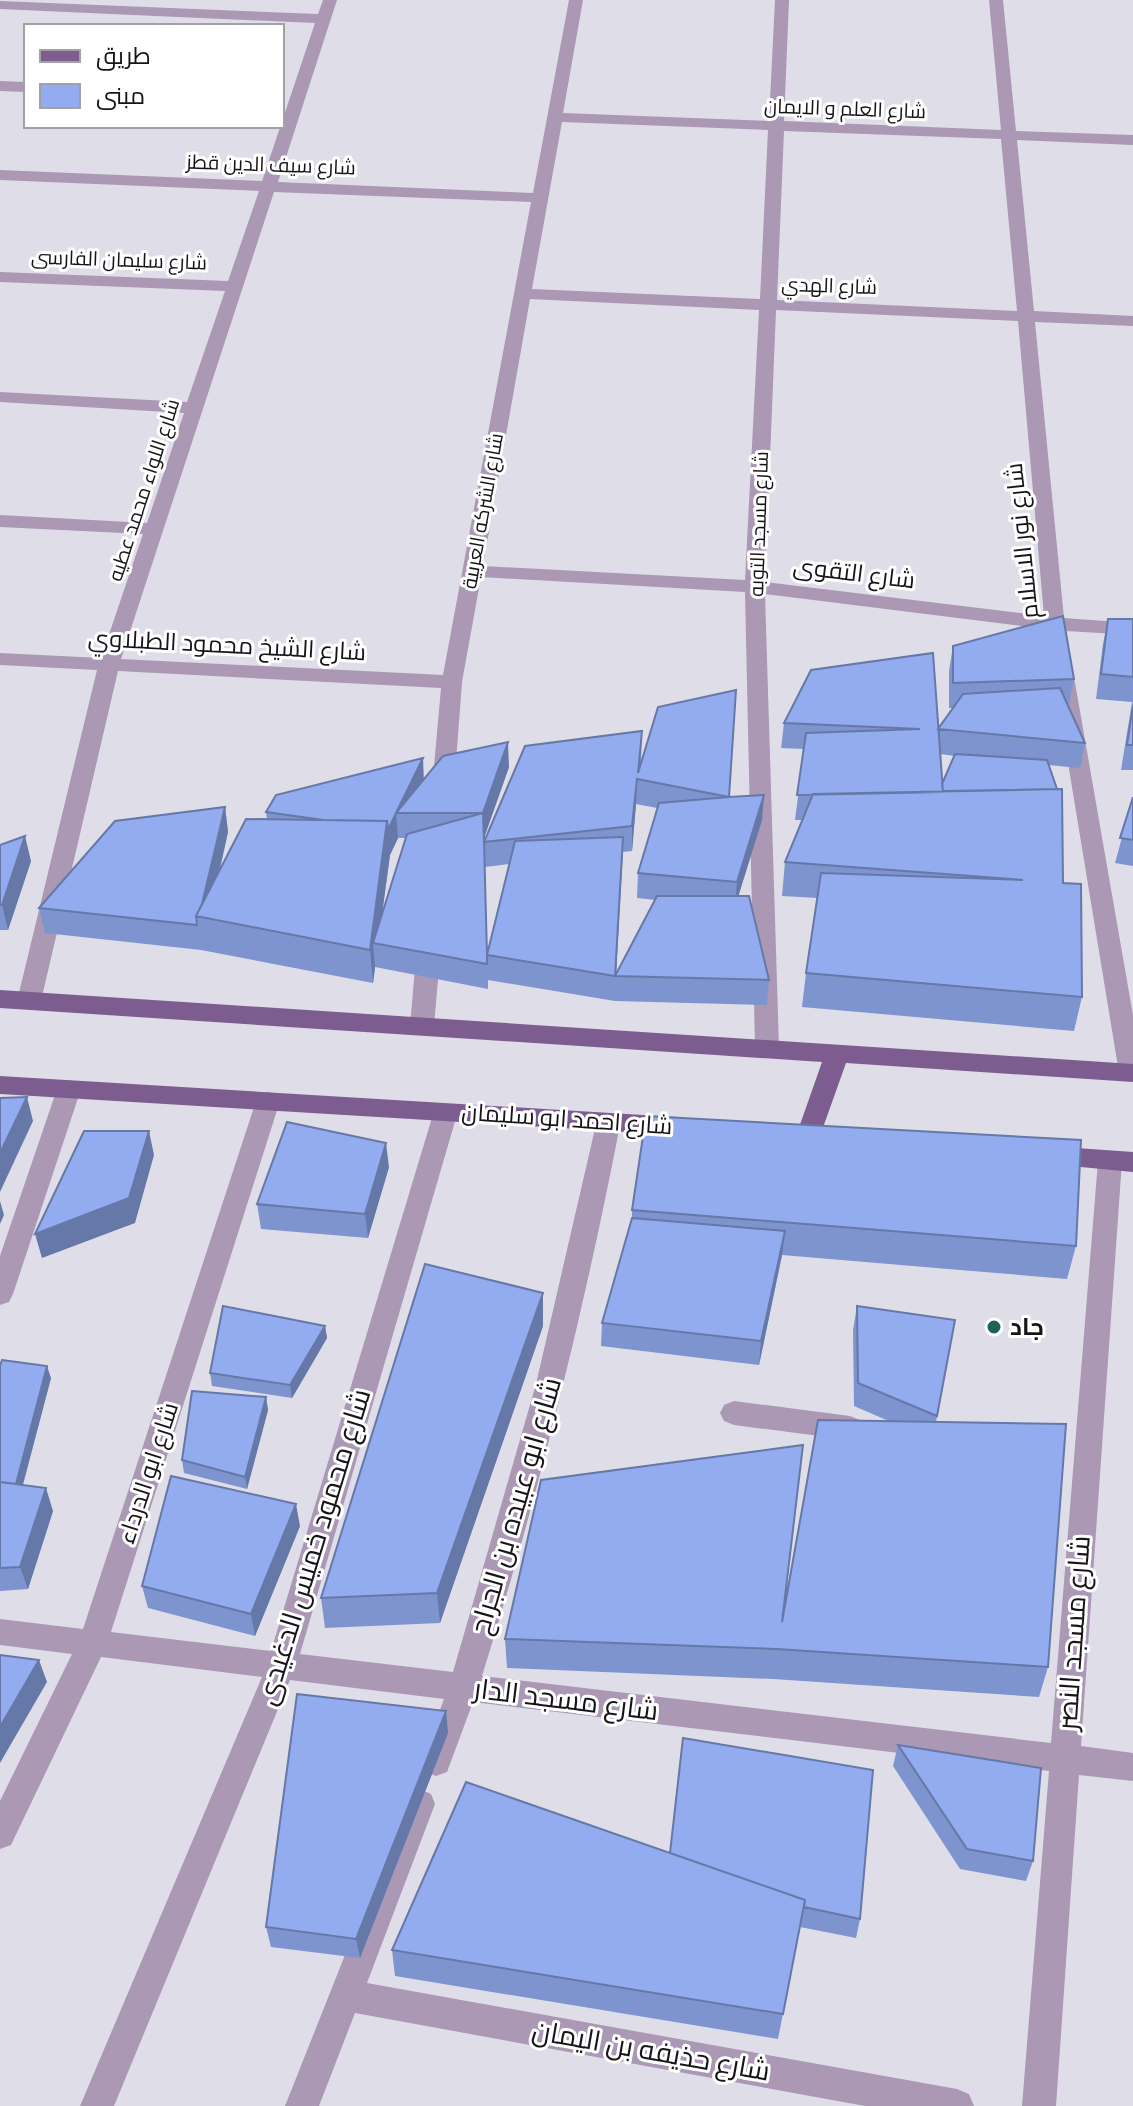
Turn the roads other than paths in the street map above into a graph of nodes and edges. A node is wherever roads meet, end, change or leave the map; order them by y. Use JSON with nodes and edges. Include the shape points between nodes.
{"nodes":[{"id":1,"x":576,"y":0,"type":"edge"},
{"id":2,"x":782,"y":0,"type":"edge"},
{"id":3,"x":996,"y":0,"type":"edge"},
{"id":4,"x":0,"y":5,"type":"edge"},
{"id":5,"x":327,"y":9,"type":"edge"},
{"id":6,"x":0,"y":86,"type":"edge"},
{"id":7,"x":24,"y":87,"type":"edge"},
{"id":8,"x":290,"y":99,"type":"edge"},
{"id":9,"x":555,"y":117,"type":"junction"},
{"id":10,"x":284,"y":123,"type":"edge"},
{"id":11,"x":776,"y":126,"type":"junction"},
{"id":12,"x":283,"y":128,"type":"edge"},
{"id":13,"x":1009,"y":135,"type":"junction"},
{"id":14,"x":1133,"y":140,"type":"edge"},
{"id":15,"x":0,"y":175,"type":"edge"},
{"id":16,"x":268,"y":188,"type":"junction"},
{"id":17,"x":540,"y":198,"type":"junction"},
{"id":18,"x":0,"y":277,"type":"edge"},
{"id":19,"x":235,"y":286,"type":"junction"},
{"id":20,"x":522,"y":294,"type":"junction"},
{"id":21,"x":768,"y":305,"type":"junction"},
{"id":22,"x":1026,"y":316,"type":"junction"},
{"id":23,"x":1133,"y":321,"type":"edge"},
{"id":24,"x":0,"y":397,"type":"edge"},
{"id":25,"x":194,"y":408,"type":"junction"},
{"id":26,"x":0,"y":521,"type":"edge"},
{"id":27,"x":154,"y":529,"type":"junction"},
{"id":28,"x":472,"y":571,"type":"junction"},
{"id":29,"x":755,"y":587,"type":"junction"},
{"id":30,"x":1055,"y":624,"type":"junction"},
{"id":31,"x":1133,"y":629,"type":"edge"},
{"id":32,"x":0,"y":659,"type":"edge"},
{"id":33,"x":109,"y":665,"type":"junction"},
{"id":34,"x":452,"y":682,"type":"junction"},
{"id":35,"x":441,"y":812,"type":"edge"},
{"id":36,"x":432,"y":919,"type":"edge"},
{"id":37,"x":0,"y":999,"type":"edge"},
{"id":38,"x":29,"y":1001,"type":"junction"},
{"id":39,"x":422,"y":1026,"type":"junction"},
{"id":40,"x":767,"y":1048,"type":"junction"},
{"id":41,"x":837,"y":1053,"type":"junction"},
{"id":42,"x":1132,"y":1073,"type":"edge"},
{"id":43,"x":0,"y":1085,"type":"edge"},
{"id":44,"x":69,"y":1089,"type":"junction"},
{"id":45,"x":268,"y":1101,"type":"junction"},
{"id":46,"x":446,"y":1111,"type":"junction"},
{"id":47,"x":609,"y":1120,"type":"junction"},
{"id":48,"x":701,"y":1128,"type":"edge"},
{"id":49,"x":777,"y":1134,"type":"edge"},
{"id":50,"x":808,"y":1136,"type":"junction"},
{"id":51,"x":839,"y":1139,"type":"edge"},
{"id":52,"x":1030,"y":1154,"type":"edge"},
{"id":53,"x":1121,"y":1162,"type":"edge"},
{"id":54,"x":0,"y":1294,"type":"edge"},
{"id":55,"x":734,"y":1413,"type":"dead end"},
{"id":56,"x":871,"y":1431,"type":"edge"},
{"id":57,"x":1057,"y":1456,"type":"edge"},
{"id":58,"x":1087,"y":1459,"type":"junction"},
{"id":59,"x":0,"y":1632,"type":"edge"},
{"id":60,"x":93,"y":1643,"type":"junction"},
{"id":61,"x":282,"y":1665,"type":"junction"},
{"id":62,"x":465,"y":1688,"type":"junction"},
{"id":63,"x":1065,"y":1758,"type":"junction"},
{"id":64,"x":1133,"y":1767,"type":"edge"},
{"id":65,"x":0,"y":1834,"type":"edge"},
{"id":66,"x":345,"y":1995,"type":"junction"},
{"id":67,"x":97,"y":2106,"type":"edge"},
{"id":68,"x":302,"y":2106,"type":"edge"},
{"id":69,"x":957,"y":2106,"type":"edge"},
{"id":70,"x":1039,"y":2106,"type":"edge"}],
"edges":[{"from":1,"to":9,"type":"street","name":"شارع الشركه العربية"},
{"from":2,"to":11,"type":"street","name":"شارع مسجد التوبه"},
{"from":3,"to":13,"type":"street","name":"شارع نور الاسلام"},
{"from":4,"to":5,"type":"street"},
{"from":5,"to":8,"type":"street","name":"شارع اللواء محمد عطيه"},
{"from":6,"to":7,"type":"street"},
{"from":8,"to":10,"type":"street","name":"شارع اللواء محمد عطيه"},
{"from":9,"to":11,"type":"street","name":"شارع العلم و الايمان"},
{"from":9,"to":17,"type":"street","name":"شارع الشركه العربية"},
{"from":11,"to":13,"type":"street","name":"شارع العلم و الايمان"},
{"from":11,"to":21,"type":"street","name":"شارع مسجد التوبه"},
{"from":12,"to":16,"type":"street","name":"شارع اللواء محمد عطيه"},
{"from":13,"to":14,"type":"street","name":"شارع العلم و الايمان"},
{"from":13,"to":22,"type":"street","name":"شارع نور الاسلام"},
{"from":15,"to":16,"type":"street","name":"شارع سيف الدين قطز"},
{"from":16,"to":17,"type":"street","name":"شارع سيف الدين قطز"},
{"from":16,"to":19,"type":"street","name":"شارع اللواء محمد عطيه"},
{"from":17,"to":20,"type":"street","name":"شارع الشركه العربية"},
{"from":18,"to":19,"type":"street","name":"شارع سليمان الفارسى"},
{"from":19,"to":25,"type":"street","name":"شارع اللواء محمد عطيه"},
{"from":20,"to":21,"type":"street","name":"شارع الهدي"},
{"from":20,"to":28,"type":"street","name":"شارع الشركه العربية"},
{"from":21,"to":22,"type":"street","name":"شارع الهدي"},
{"from":21,"to":29,"type":"street","name":"شارع مسجد التوبه"},
{"from":22,"to":23,"type":"street","name":"شارع الهدي"},
{"from":22,"to":30,"type":"street","name":"شارع نور الاسلام"},
{"from":24,"to":25,"type":"street"},
{"from":25,"to":27,"type":"street","name":"شارع اللواء محمد عطيه"},
{"from":26,"to":27,"type":"street"},
{"from":27,"to":33,"type":"street","name":"شارع اللواء محمد عطيه"},
{"from":28,"to":29,"type":"street","name":"شارع التقوى"},
{"from":28,"to":34,"type":"street","name":"شارع الشركه العربية"},
{"from":29,"to":30,"type":"street","name":"شارع التقوى"},
{"from":29,"to":40,"type":"street","name":"شارع مسجد التوبه"},
{"from":30,"to":31,"type":"street","name":"شارع التقوى"},
{"from":30,"to":42,"type":"street","name":"شارع نور الاسلام"},
{"from":32,"to":33,"type":"street","name":"شارع الشيخ محمود الطبلاوي"},
{"from":33,"to":34,"type":"street","name":"شارع الشيخ محمود الطبلاوي"},
{"from":33,"to":38,"type":"street","name":"شارع اللواء محمد عطيه"},
{"from":34,"to":35,"type":"street","name":"شارع الشركه العربية"},
{"from":36,"to":39,"type":"street"},
{"from":37,"to":38,"type":"main road"},
{"from":38,"to":39,"type":"main road"},
{"from":39,"to":40,"type":"main road"},
{"from":40,"to":41,"type":"main road"},
{"from":41,"to":42,"type":"main road"},
{"from":41,"to":50,"type":"main road"},
{"from":43,"to":44,"type":"main road","name":"شارع احمد ابو سليمان"},
{"from":44,"to":45,"type":"main road","name":"شارع احمد ابو سليمان"},
{"from":44,"to":54,"type":"street"},
{"from":45,"to":46,"type":"main road","name":"شارع احمد ابو سليمان"},
{"from":45,"to":60,"type":"street","name":"شارع ابو الدرداء"},
{"from":46,"to":47,"type":"main road","name":"شارع احمد ابو سليمان"},
{"from":46,"to":61,"type":"street","name":"شارع محمود خميس الدغيدى"},
{"from":47,"to":48,"type":"main road","name":"شارع احمد ابو سليمان"},
{"from":47,"to":62,"type":"street","name":"شارع ابو عبيده بن الجراح","via":[[551,1390]]},
{"from":49,"to":50,"type":"main road"},
{"from":50,"to":51,"type":"main road"},
{"from":52,"to":53,"type":"main road"},
{"from":53,"to":58,"type":"street","name":"شارع مسجد النصر"},
{"from":55,"to":56,"type":"street"},
{"from":57,"to":58,"type":"street"},
{"from":58,"to":63,"type":"street","name":"شارع مسجد النصر"},
{"from":59,"to":60,"type":"street","name":"شارع مسجد الدار"},
{"from":60,"to":61,"type":"street","name":"شارع مسجد الدار"},
{"from":60,"to":65,"type":"street","name":"شارع ابو الدرداء"},
{"from":61,"to":62,"type":"street","name":"شارع مسجد الدار"},
{"from":61,"to":67,"type":"street","name":"شارع محمود خميس الدغيدى"},
{"from":62,"to":63,"type":"street","name":"شارع مسجد الدار"},
{"from":62,"to":66,"type":"street","name":"شارع ابو عبيده بن الجراح"},
{"from":63,"to":64,"type":"street","name":"شارع مسجد الدار"},
{"from":63,"to":70,"type":"street","name":"شارع مسجد النصر"},
{"from":66,"to":68,"type":"street","name":"شارع ابو عبيده بن الجراح"},
{"from":66,"to":69,"type":"street","name":"شارع حذيفه بن اليمان"}]}
